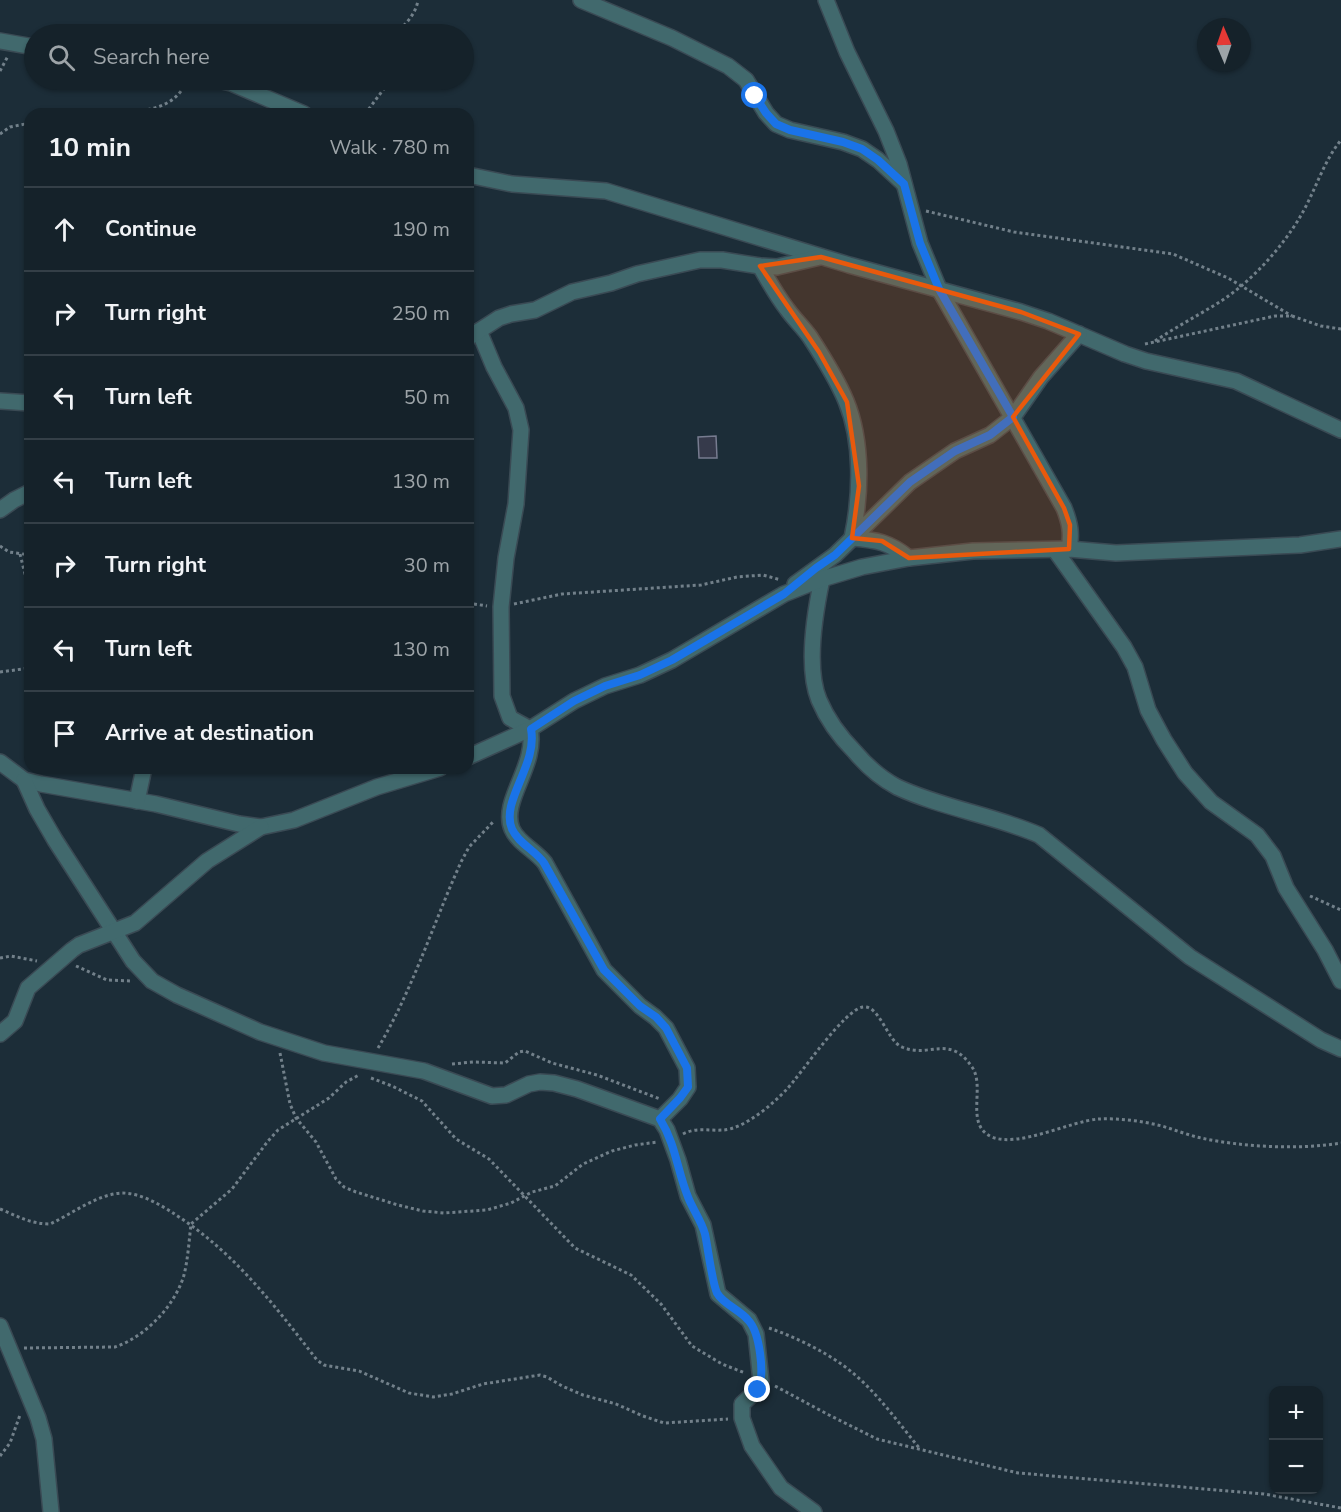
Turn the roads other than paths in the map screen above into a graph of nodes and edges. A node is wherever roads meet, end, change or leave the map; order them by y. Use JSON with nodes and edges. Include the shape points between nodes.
{"nodes":[{"id":1,"x":581,"y":0,"type":"edge"},
{"id":2,"x":826,"y":0,"type":"edge"},
{"id":3,"x":0,"y":41,"type":"edge"},
{"id":4,"x":24,"y":45,"type":"edge"},
{"id":5,"x":247,"y":90,"type":"edge"},
{"id":6,"x":290,"y":108,"type":"edge"},
{"id":7,"x":474,"y":176,"type":"edge"},
{"id":8,"x":904,"y":184,"type":"junction"},
{"id":9,"x":821,"y":257,"type":"junction"},
{"id":10,"x":760,"y":266,"type":"junction"},
{"id":11,"x":939,"y":289,"type":"junction"},
{"id":12,"x":474,"y":333,"type":"edge"},
{"id":13,"x":1078,"y":334,"type":"junction"},
{"id":14,"x":474,"y":336,"type":"edge"},
{"id":15,"x":0,"y":401,"type":"edge"},
{"id":16,"x":24,"y":403,"type":"edge"},
{"id":17,"x":1013,"y":417,"type":"junction"},
{"id":18,"x":1341,"y":430,"type":"edge"},
{"id":19,"x":24,"y":495,"type":"edge"},
{"id":20,"x":0,"y":510,"type":"edge"},
{"id":21,"x":852,"y":538,"type":"junction"},
{"id":22,"x":1341,"y":539,"type":"edge"},
{"id":23,"x":1062,"y":550,"type":"junction"},
{"id":24,"x":909,"y":558,"type":"junction"},
{"id":25,"x":822,"y":579,"type":"junction"},
{"id":26,"x":789,"y":589,"type":"junction"},
{"id":27,"x":531,"y":729,"type":"junction"},
{"id":28,"x":474,"y":754,"type":"edge"},
{"id":29,"x":0,"y":762,"type":"edge"},
{"id":30,"x":143,"y":774,"type":"edge"},
{"id":31,"x":420,"y":774,"type":"edge"},
{"id":32,"x":24,"y":780,"type":"junction"},
{"id":33,"x":137,"y":801,"type":"junction"},
{"id":34,"x":261,"y":827,"type":"junction"},
{"id":35,"x":115,"y":932,"type":"junction"},
{"id":36,"x":1341,"y":981,"type":"edge"},
{"id":37,"x":0,"y":1034,"type":"edge"},
{"id":38,"x":1341,"y":1049,"type":"edge"},
{"id":39,"x":660,"y":1119,"type":"junction"},
{"id":40,"x":0,"y":1326,"type":"edge"},
{"id":41,"x":51,"y":1512,"type":"edge"},
{"id":42,"x":814,"y":1512,"type":"edge"}],
"edges":[{"from":1,"to":8,"type":"street","via":[[728,66],[746,80],[776,124],[862,149]]},
{"from":2,"to":8,"type":"street","via":[[886,131]]},
{"from":3,"to":4,"type":"street"},
{"from":5,"to":6,"type":"street"},
{"from":7,"to":9,"type":"street","via":[[512,184],[606,191]]},
{"from":8,"to":11,"type":"street","via":[[920,243]]},
{"from":9,"to":10,"type":"street","via":[[777,267]]},
{"from":9,"to":11,"type":"street"},
{"from":10,"to":12,"type":"street","via":[[700,260],[637,274],[572,292],[535,310],[499,318]]},
{"from":10,"to":21,"type":"street","via":[[813,343],[846,402],[853,425],[859,486]]},
{"from":11,"to":13,"type":"street","via":[[1021,312]]},
{"from":11,"to":17,"type":"street"},
{"from":13,"to":17,"type":"street"},
{"from":13,"to":18,"type":"street","via":[[1146,361],[1236,381]]},
{"from":14,"to":27,"type":"street","via":[[516,408],[521,430],[516,504],[501,607],[504,706],[510,718]]},
{"from":15,"to":16,"type":"street"},
{"from":17,"to":21,"type":"street","via":[[990,435],[955,451],[918,476]]},
{"from":17,"to":23,"type":"street","via":[[1064,508],[1072,537]]},
{"from":19,"to":20,"type":"street"},
{"from":21,"to":24,"type":"street","via":[[882,542]]},
{"from":21,"to":26,"type":"street"},
{"from":22,"to":23,"type":"street","via":[[1214,550]]},
{"from":23,"to":24,"type":"street","via":[[973,551]]},
{"from":23,"to":36,"type":"street","via":[[1124,647],[1148,710],[1185,773],[1211,802],[1257,835],[1273,856],[1286,888]]},
{"from":24,"to":25,"type":"street"},
{"from":25,"to":26,"type":"street"},
{"from":25,"to":38,"type":"street","via":[[814,616],[815,686],[819,701],[842,739],[866,764],[896,786],[1040,835],[1190,957]]},
{"from":26,"to":27,"type":"street","via":[[672,660],[574,701]]},
{"from":27,"to":28,"type":"street"},
{"from":27,"to":39,"type":"street","via":[[529,760],[511,806],[512,830],[544,863],[604,970],[666,1028],[687,1068],[688,1087]]},
{"from":29,"to":32,"type":"street"},
{"from":30,"to":33,"type":"street"},
{"from":31,"to":34,"type":"street","via":[[294,820]]},
{"from":32,"to":33,"type":"street"},
{"from":32,"to":35,"type":"street","via":[[37,810]]},
{"from":33,"to":34,"type":"street"},
{"from":34,"to":35,"type":"street","via":[[207,861],[135,923]]},
{"from":35,"to":37,"type":"street","via":[[80,945],[28,988],[15,1021]]},
{"from":35,"to":39,"type":"street","via":[[133,961],[152,981],[208,1010],[369,1070],[424,1071],[492,1096],[507,1095],[530,1084],[554,1083]]},
{"from":39,"to":42,"type":"street","via":[[703,1225],[718,1294],[749,1320],[756,1334],[761,1377],[758,1390],[742,1404],[749,1442],[778,1485]]},
{"from":40,"to":41,"type":"street","via":[[44,1439]]}]}
